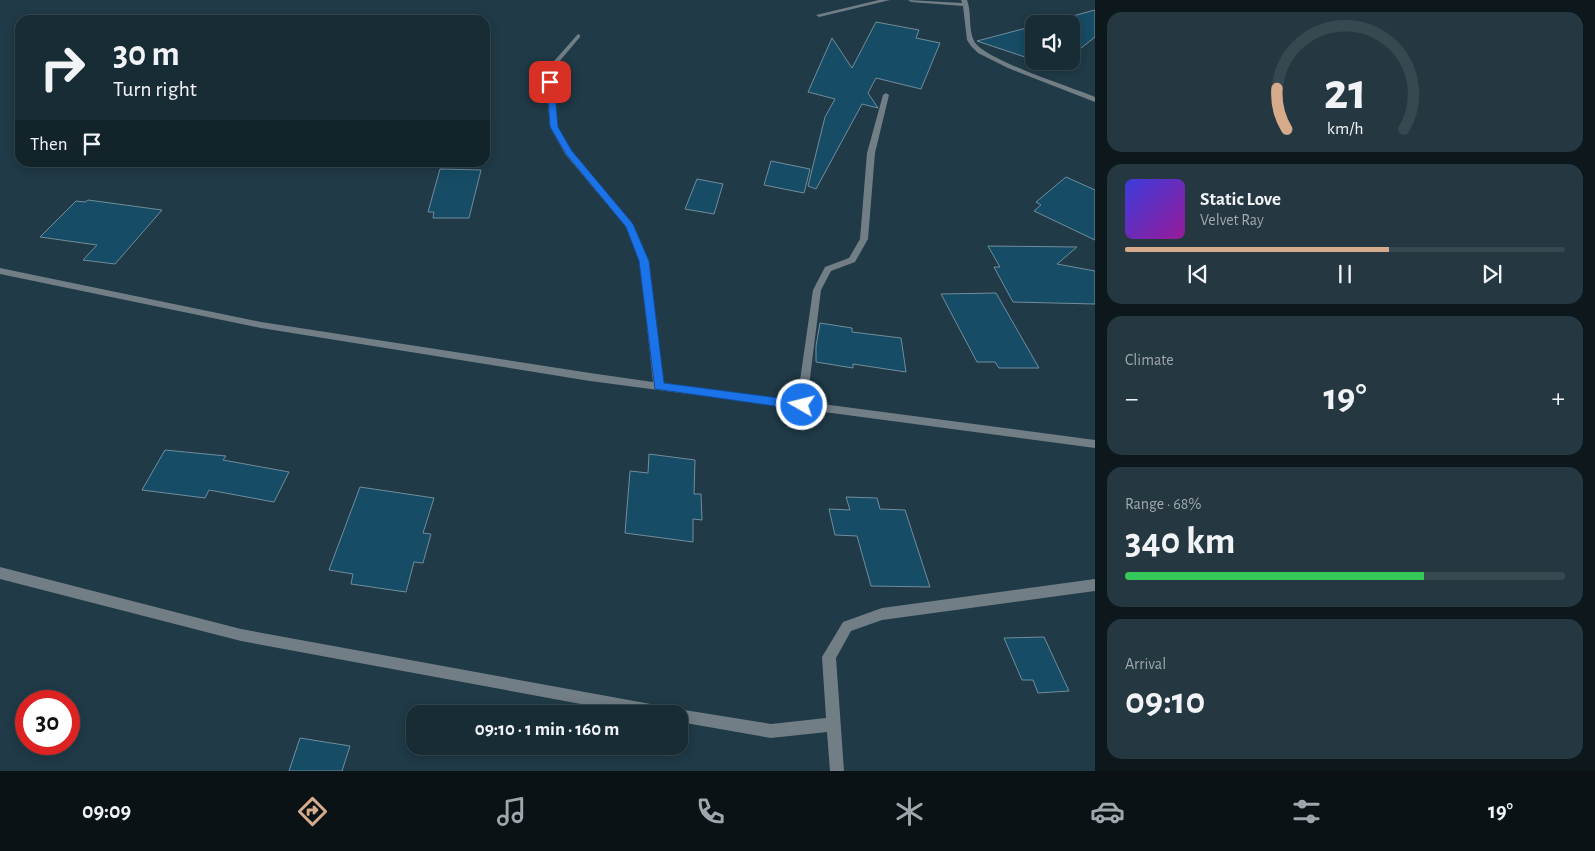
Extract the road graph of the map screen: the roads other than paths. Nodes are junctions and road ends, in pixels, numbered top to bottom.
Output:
1 (887, 0) edge
2 (911, 0) edge
3 (965, 2) edge
4 (820, 15) dead end
5 (578, 36) dead end
6 (886, 95) dead end
7 (1095, 100) edge
8 (0, 271) edge
9 (659, 386) junction
10 (802, 405) junction
11 (1095, 444) edge
12 (0, 573) edge
13 (1095, 585) edge
14 (625, 705) edge
15 (688, 716) edge
16 (833, 724) junction
17 (837, 771) edge

1 - 4 street
2 - 3 street
3 - 7 street
5 - 9 street
6 - 10 street
8 - 9 street
9 - 10 street
10 - 11 street
12 - 14 street
13 - 16 street
15 - 16 street
16 - 17 street

